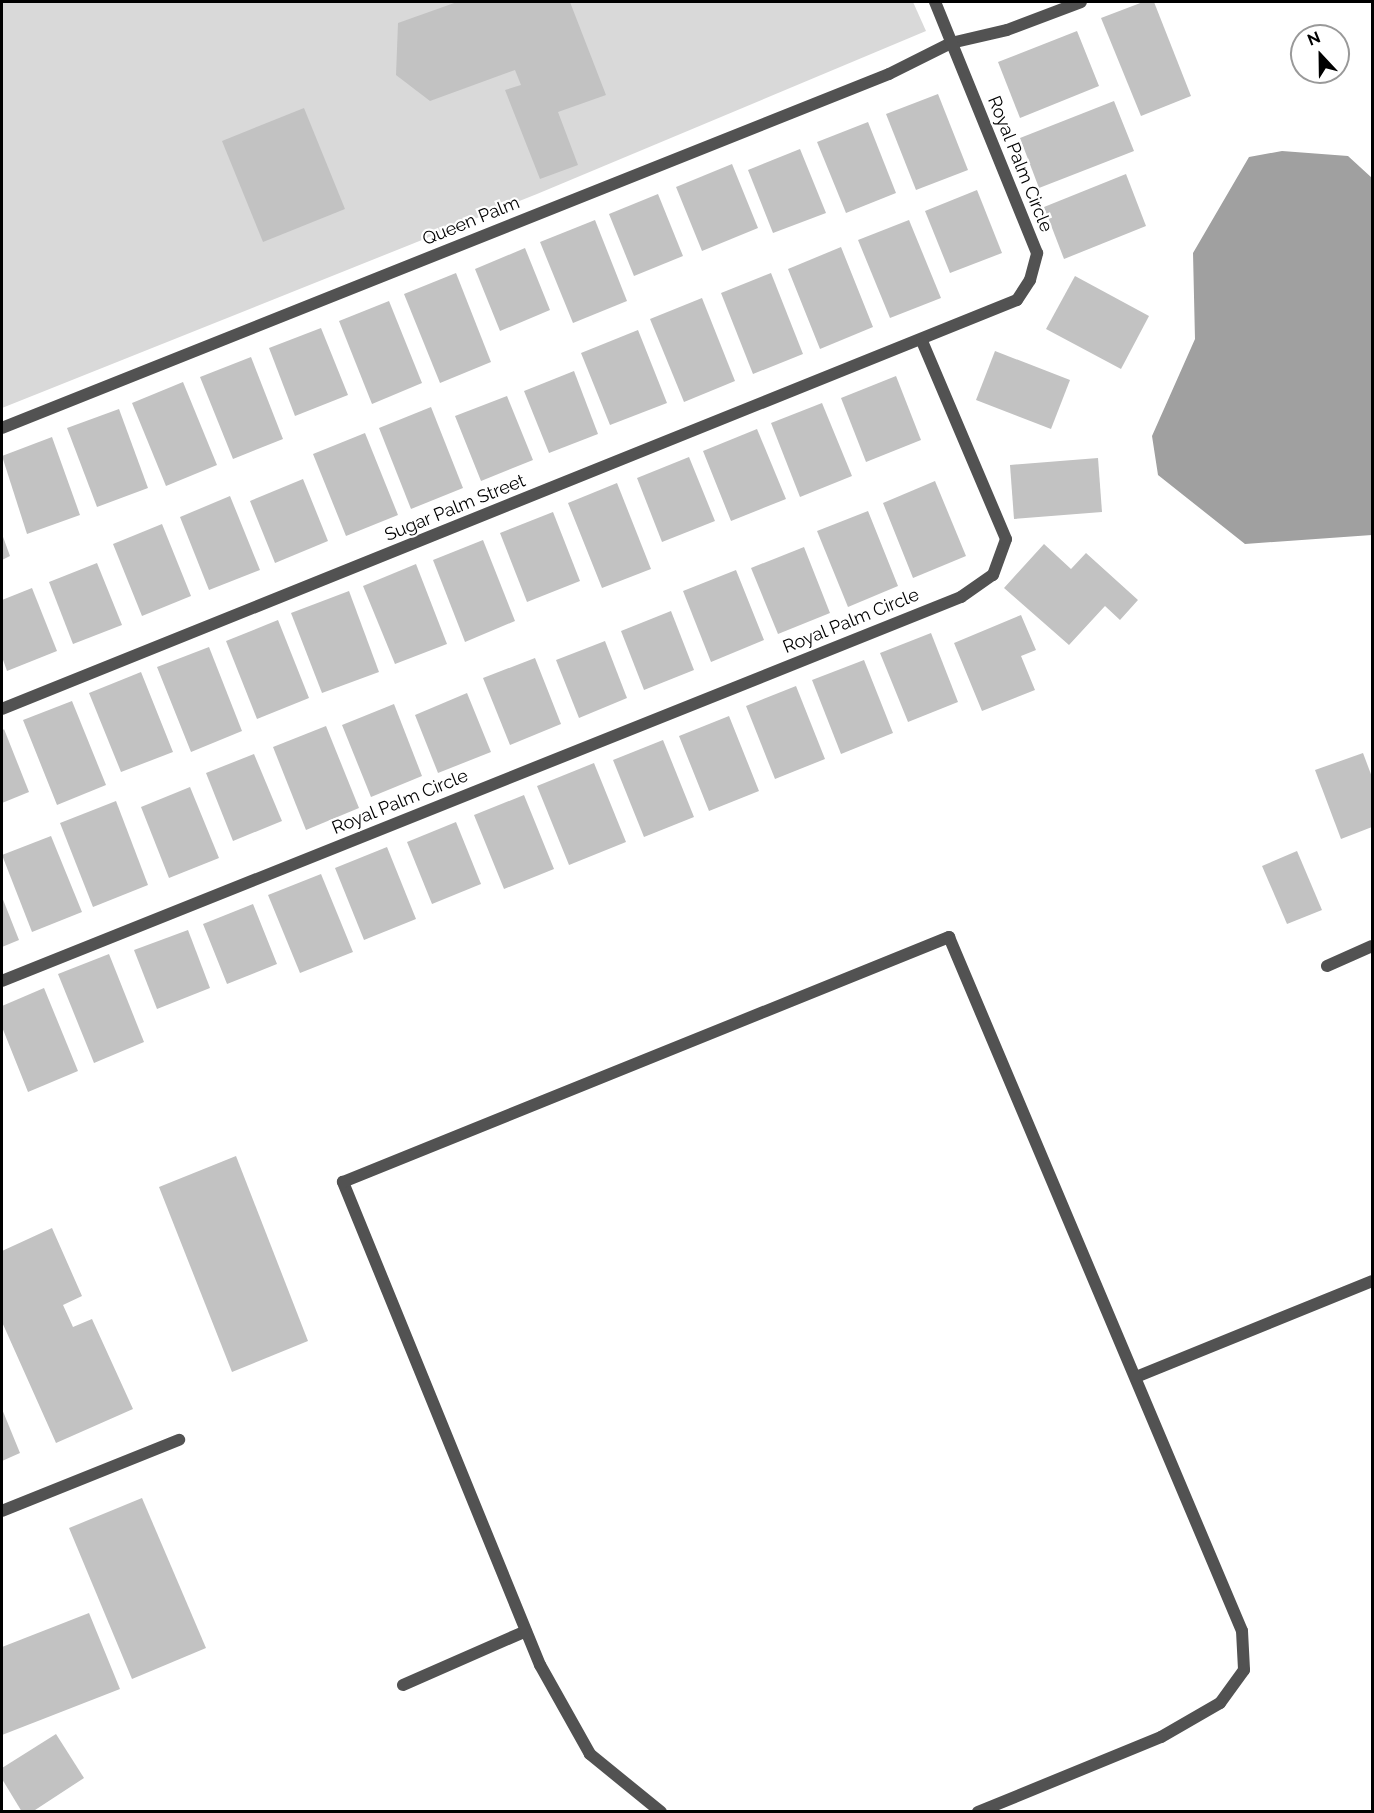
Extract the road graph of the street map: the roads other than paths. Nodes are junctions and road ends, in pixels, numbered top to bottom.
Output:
1 (935, 2) edge
2 (1081, 2) edge
3 (951, 43) junction
4 (922, 341) junction
5 (2, 428) edge
6 (2, 709) edge
7 (1372, 946) edge
8 (1327, 966) dead end
9 (2, 981) edge
10 (1372, 1281) edge
11 (1136, 1377) junction
12 (179, 1440) dead end
13 (2, 1511) edge
14 (526, 1631) junction
15 (403, 1685) dead end
16 (661, 1812) edge
17 (978, 1812) edge

1 - 3 street, Royal Palm Circle
2 - 3 street
3 - 4 street, Royal Palm Circle
3 - 5 street, Queen Palm
4 - 6 street, Sugar Palm Street
4 - 9 street, Royal Palm Circle
7 - 8 street
10 - 11 street
11 - 14 street
11 - 17 street
12 - 13 street
14 - 15 street
14 - 16 street

